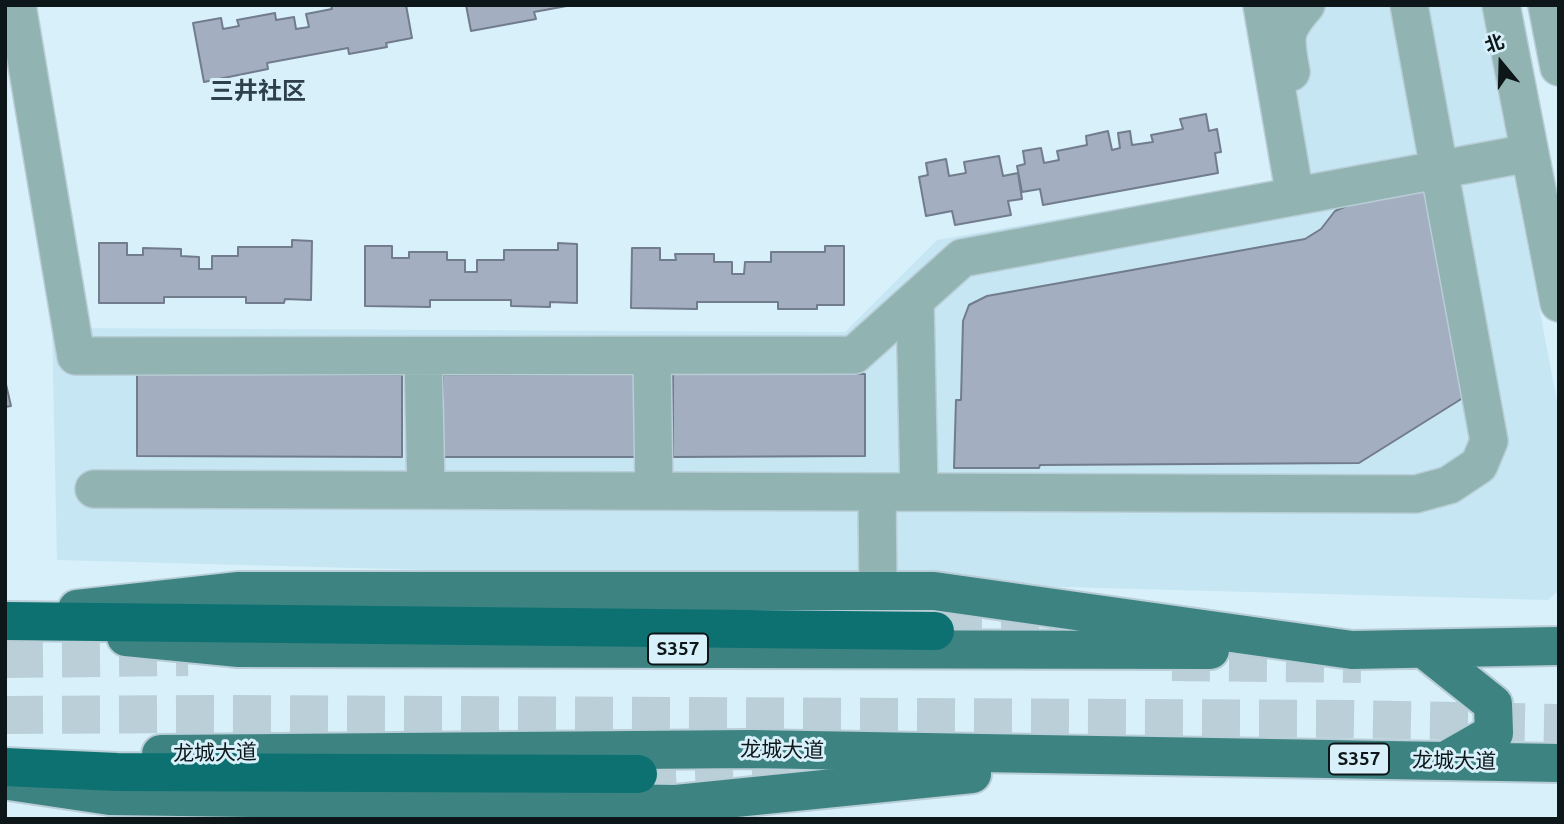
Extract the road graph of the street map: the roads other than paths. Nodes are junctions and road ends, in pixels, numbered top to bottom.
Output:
1 (17, 5) edge
2 (1262, 5) edge
3 (1306, 5) edge
4 (1409, 5) edge
5 (1501, 5) edge
6 (1547, 5) edge
7 (1559, 68) edge
8 (1294, 90) dead end
9 (1529, 153) junction
10 (1440, 170) junction
11 (1295, 196) junction
12 (915, 300) junction
13 (1559, 303) edge
14 (423, 356) junction
15 (652, 356) junction
16 (94, 489) dead end
17 (426, 490) junction
18 (654, 491) junction
19 (877, 492) junction
20 (919, 492) junction
21 (878, 591) junction
22 (5, 621) edge
23 (935, 631) tunnel mouth
24 (1559, 646) edge
25 (1424, 649) junction
26 (1352, 650) junction
27 (1159, 756) junction
28 (5, 758) edge
29 (1445, 761) junction
30 (1559, 763) edge
31 (5, 767) edge
32 (638, 774) tunnel mouth
33 (5, 780) edge

1 - 14 street
2 - 11 street
3 - 8 street
4 - 10 street
5 - 9 street
6 - 7 street
9 - 10 street
9 - 13 street
10 - 11 street
10 - 20 street
11 - 12 street
12 - 15 street
12 - 20 street
14 - 15 street
14 - 17 street
15 - 18 street
16 - 17 street
17 - 18 street
18 - 19 street
19 - 20 street
19 - 21 street
21 - 22 main road
21 - 26 main road
22 - 23 highway
22 - 26 main road, S357
24 - 25 main road, S357
25 - 26 main road, S357
25 - 29 main road
27 - 28 main road, 龙城大道 / S357
27 - 29 main road, 龙城大道 / S357
27 - 33 main road
29 - 30 main road, 龙城大道 / S357
31 - 32 highway

